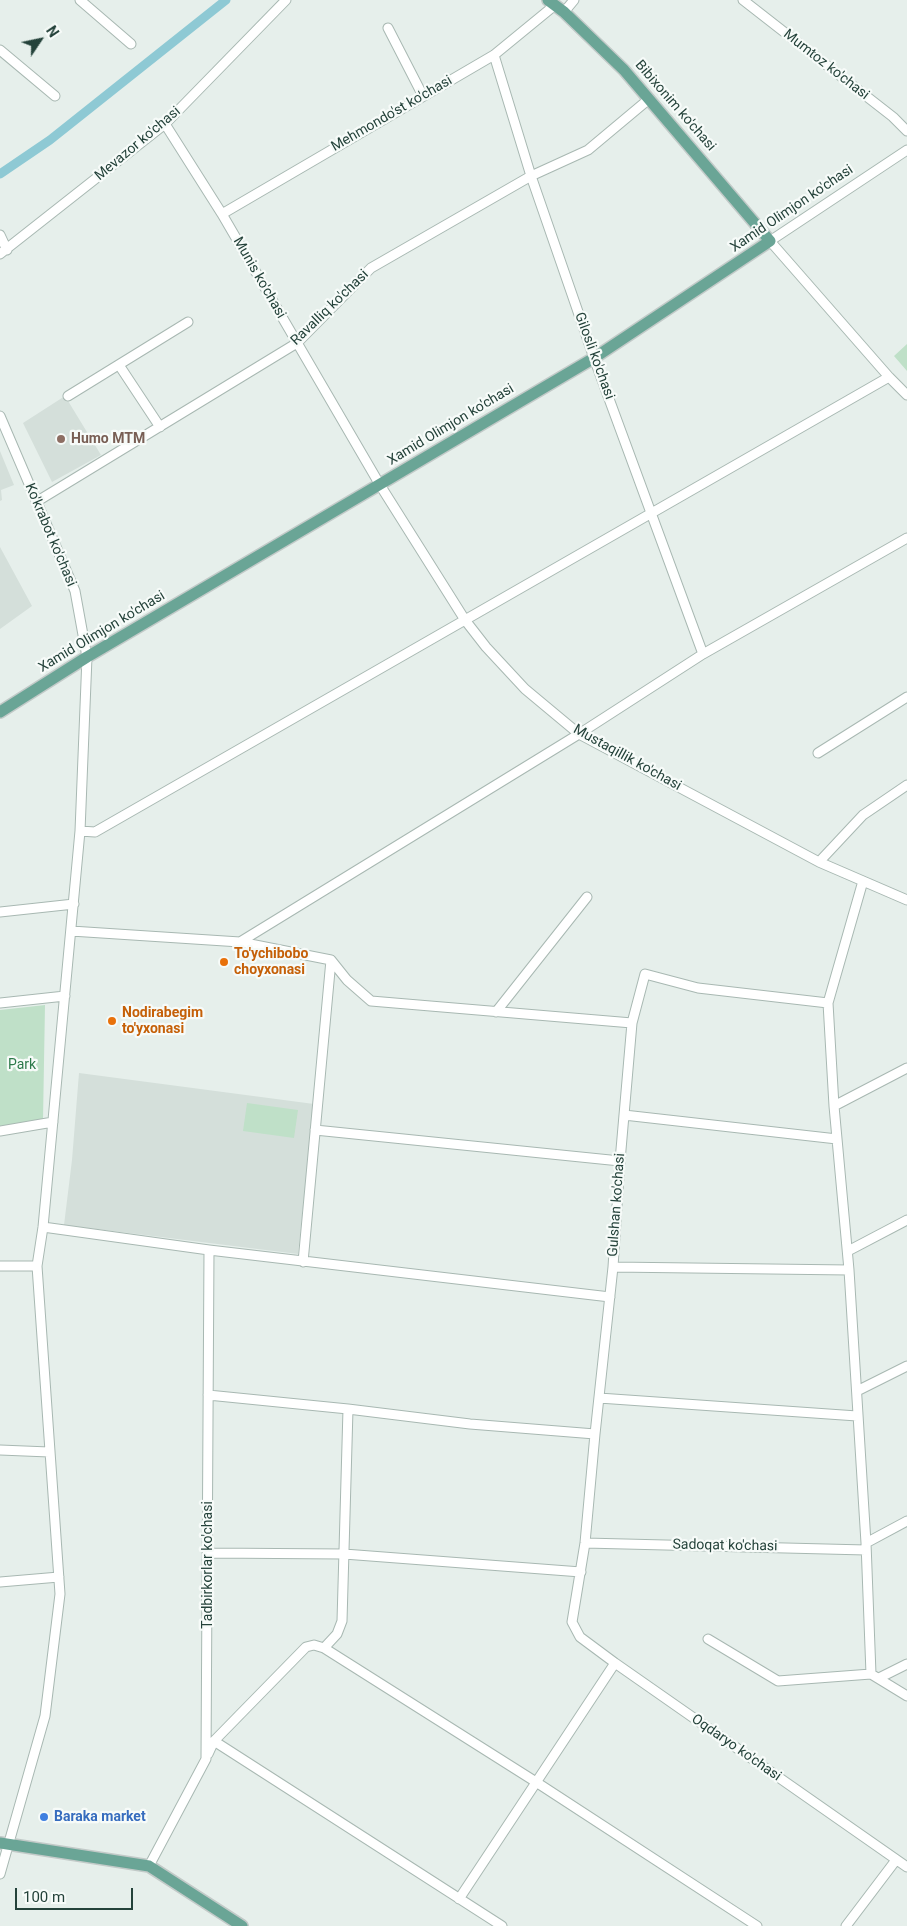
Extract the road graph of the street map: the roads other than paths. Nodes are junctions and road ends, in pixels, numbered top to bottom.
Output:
1 (80, 0) edge
2 (286, 0) edge
3 (574, 0) edge
4 (743, 0) edge
5 (556, 5) edge
6 (388, 28) dead end
7 (131, 44) dead end
8 (0, 50) edge
9 (494, 55) junction
10 (54, 96) dead end
11 (423, 96) junction
12 (650, 99) junction
13 (165, 124) junction
14 (907, 131) edge
15 (907, 150) edge
16 (531, 176) junction
17 (222, 214) junction
18 (0, 235) edge
19 (770, 241) junction
20 (4, 252) edge
21 (188, 322) dead end
22 (297, 343) junction
23 (594, 358) junction
24 (119, 365) junction
25 (889, 377) junction
26 (907, 395) edge
27 (68, 396) dead end
28 (0, 416) edge
29 (160, 427) junction
30 (380, 485) junction
31 (36, 502) junction
32 (651, 512) junction
33 (907, 538) edge
34 (466, 620) junction
35 (703, 654) junction
36 (86, 657) junction
37 (907, 697) edge
38 (0, 712) edge
39 (579, 734) junction
40 (818, 753) dead end
41 (907, 785) edge
42 (80, 831) junction
43 (819, 862) junction
44 (863, 881) junction
45 (587, 897) dead end
46 (907, 900) edge
47 (74, 904) junction
48 (0, 912) edge
49 (71, 931) junction
50 (240, 942) junction
51 (331, 960) junction
52 (65, 996) junction
53 (0, 1003) edge
54 (828, 1003) junction
55 (496, 1012) junction
56 (632, 1024) junction
57 (907, 1068) edge
58 (834, 1106) junction
59 (624, 1116) junction
60 (53, 1122) junction
61 (315, 1130) junction
62 (0, 1132) edge
63 (837, 1139) junction
64 (620, 1161) junction
65 (907, 1220) edge
66 (43, 1227) junction
67 (209, 1250) junction
68 (848, 1251) junction
69 (303, 1262) junction
70 (0, 1266) edge
71 (37, 1266) junction
72 (614, 1266) junction
73 (849, 1270) junction
74 (610, 1298) junction
75 (907, 1366) edge
76 (857, 1391) junction
77 (208, 1395) junction
78 (599, 1398) junction
79 (348, 1409) junction
80 (857, 1416) junction
81 (595, 1434) junction
82 (0, 1450) edge
83 (49, 1452) junction
84 (907, 1521) edge
85 (585, 1543) junction
86 (866, 1546) junction
87 (209, 1553) junction
88 (344, 1554) junction
89 (581, 1572) junction
90 (59, 1577) junction
91 (0, 1582) edge
92 (572, 1622) joint
93 (708, 1639) dead end
94 (324, 1648) junction
95 (615, 1663) junction
96 (907, 1664) edge
97 (875, 1676) junction
98 (907, 1696) edge
99 (214, 1741) junction
100 (206, 1759) junction
101 (536, 1782) junction
102 (5, 1844) edge
103 (907, 1854) edge
104 (901, 1863) edge
105 (149, 1866) junction
106 (0, 1874) edge
107 (458, 1899) junction
108 (242, 1926) edge
109 (502, 1926) edge
110 (757, 1926) edge
111 (846, 1926) edge

1 - 7 street
2 - 13 street, Mevazor ko'chasi
3 - 5 street, Mehmondo'st ko'chasi
4 - 14 street, Mumtoz ko'chasi
5 - 9 street, Mehmondo'st ko'chasi
5 - 12 main road, Bibixonim ko'chasi
6 - 11 street
8 - 10 street
9 - 11 street, Mehmondo'st ko'chasi
9 - 16 street, Gilosli ko'chasi
11 - 17 street, Mehmondo'st ko'chasi
12 - 16 street, Ravalliq ko'chasi
12 - 19 main road, Bibixonim ko'chasi
13 - 17 street, Munis ko'chasi
13 - 20 street, Mevazor ko'chasi
15 - 19 street, Xamid Olimjon ko'chasi
16 - 22 street, Ravalliq ko'chasi
16 - 23 street, Gilosli ko'chasi
17 - 22 street, Munis ko'chasi
18 - 20 street
19 - 23 main road, Xamid Olimjon ko'chasi
19 - 25 street
21 - 24 street
22 - 29 street, Ravalliq ko'chasi
22 - 30 street, Munis ko'chasi
23 - 30 main road, Xamid Olimjon ko'chasi
23 - 32 street, Gilosli ko'chasi
24 - 27 street
24 - 29 street
25 - 26 street
25 - 32 street
28 - 31 street, Ko'krabot ko'chasi
29 - 31 street, Ravalliq ko'chasi
30 - 34 street, Mustaqillik ko'chasi
30 - 36 main road, Xamid Olimjon ko'chasi
31 - 36 street, Ko'krabot ko'chasi
32 - 34 street
32 - 35 street, Gilosli ko'chasi
33 - 35 street
34 - 39 street, Mustaqillik ko'chasi
34 - 42 street
35 - 39 street
36 - 38 main road, Xamid Olimjon ko'chasi
36 - 42 street, Ko'krabot ko'chasi
37 - 40 street
39 - 43 street, Mustaqillik ko'chasi
39 - 50 street
41 - 43 street
42 - 47 street, Ko'krabot ko'chasi
43 - 44 street, Mustaqillik ko'chasi
44 - 46 street, Mustaqillik ko'chasi
44 - 54 street
45 - 55 street
47 - 48 street
47 - 49 street, Ko'krabot ko'chasi
49 - 50 street
49 - 52 street, Ko'krabot ko'chasi
50 - 51 street
51 - 55 street
51 - 61 street
52 - 53 street
52 - 60 street, Ko'krabot ko'chasi
54 - 56 street, Gulshan ko'chasi
54 - 58 street
55 - 56 street
56 - 59 street, Gulshan ko'chasi
57 - 58 street
58 - 63 street
59 - 63 street
59 - 64 street, Gulshan ko'chasi
60 - 62 street
60 - 66 street, Ko'krabot ko'chasi
61 - 64 street
61 - 69 street
63 - 68 street
64 - 72 street, Gulshan ko'chasi
65 - 68 street
66 - 67 street
66 - 71 street, Ko'krabot ko'chasi
67 - 69 street
67 - 77 street, Tadbirkorlar ko'chasi
68 - 73 street
69 - 74 street
70 - 71 street
71 - 83 street, Ko'krabot ko'chasi
72 - 73 street
72 - 74 street, Gulshan ko'chasi
73 - 76 street
74 - 78 street, Gulshan ko'chasi
75 - 76 street
76 - 80 street
77 - 79 street
77 - 87 street, Tadbirkorlar ko'chasi
78 - 80 street
78 - 81 street, Gulshan ko'chasi
79 - 81 street
79 - 88 street
80 - 86 street
81 - 85 street, Gulshan ko'chasi
82 - 83 street
83 - 90 street, Ko'krabot ko'chasi
84 - 86 street
85 - 86 street, Sadoqat ko'chasi
85 - 89 street, Gulshan ko'chasi
86 - 97 street
87 - 88 street
87 - 100 street, Tadbirkorlar ko'chasi
88 - 89 street
88 - 94 street
89 - 92 street, Gulshan ko'chasi
90 - 91 street
90 - 102 street, Ko'krabot ko'chasi
92 - 95 street, Oqdaryo ko'chasi
93 - 97 street
94 - 99 street
94 - 101 street
95 - 101 street
95 - 104 street, Oqdaryo ko'chasi
96 - 97 street
97 - 98 street
99 - 100 street
99 - 107 street
100 - 105 street, Tadbirkorlar ko'chasi
101 - 107 street
101 - 110 street
102 - 105 main road
102 - 106 street, Ko'krabot ko'chasi
103 - 104 street
104 - 111 street
105 - 108 main road
107 - 109 street

